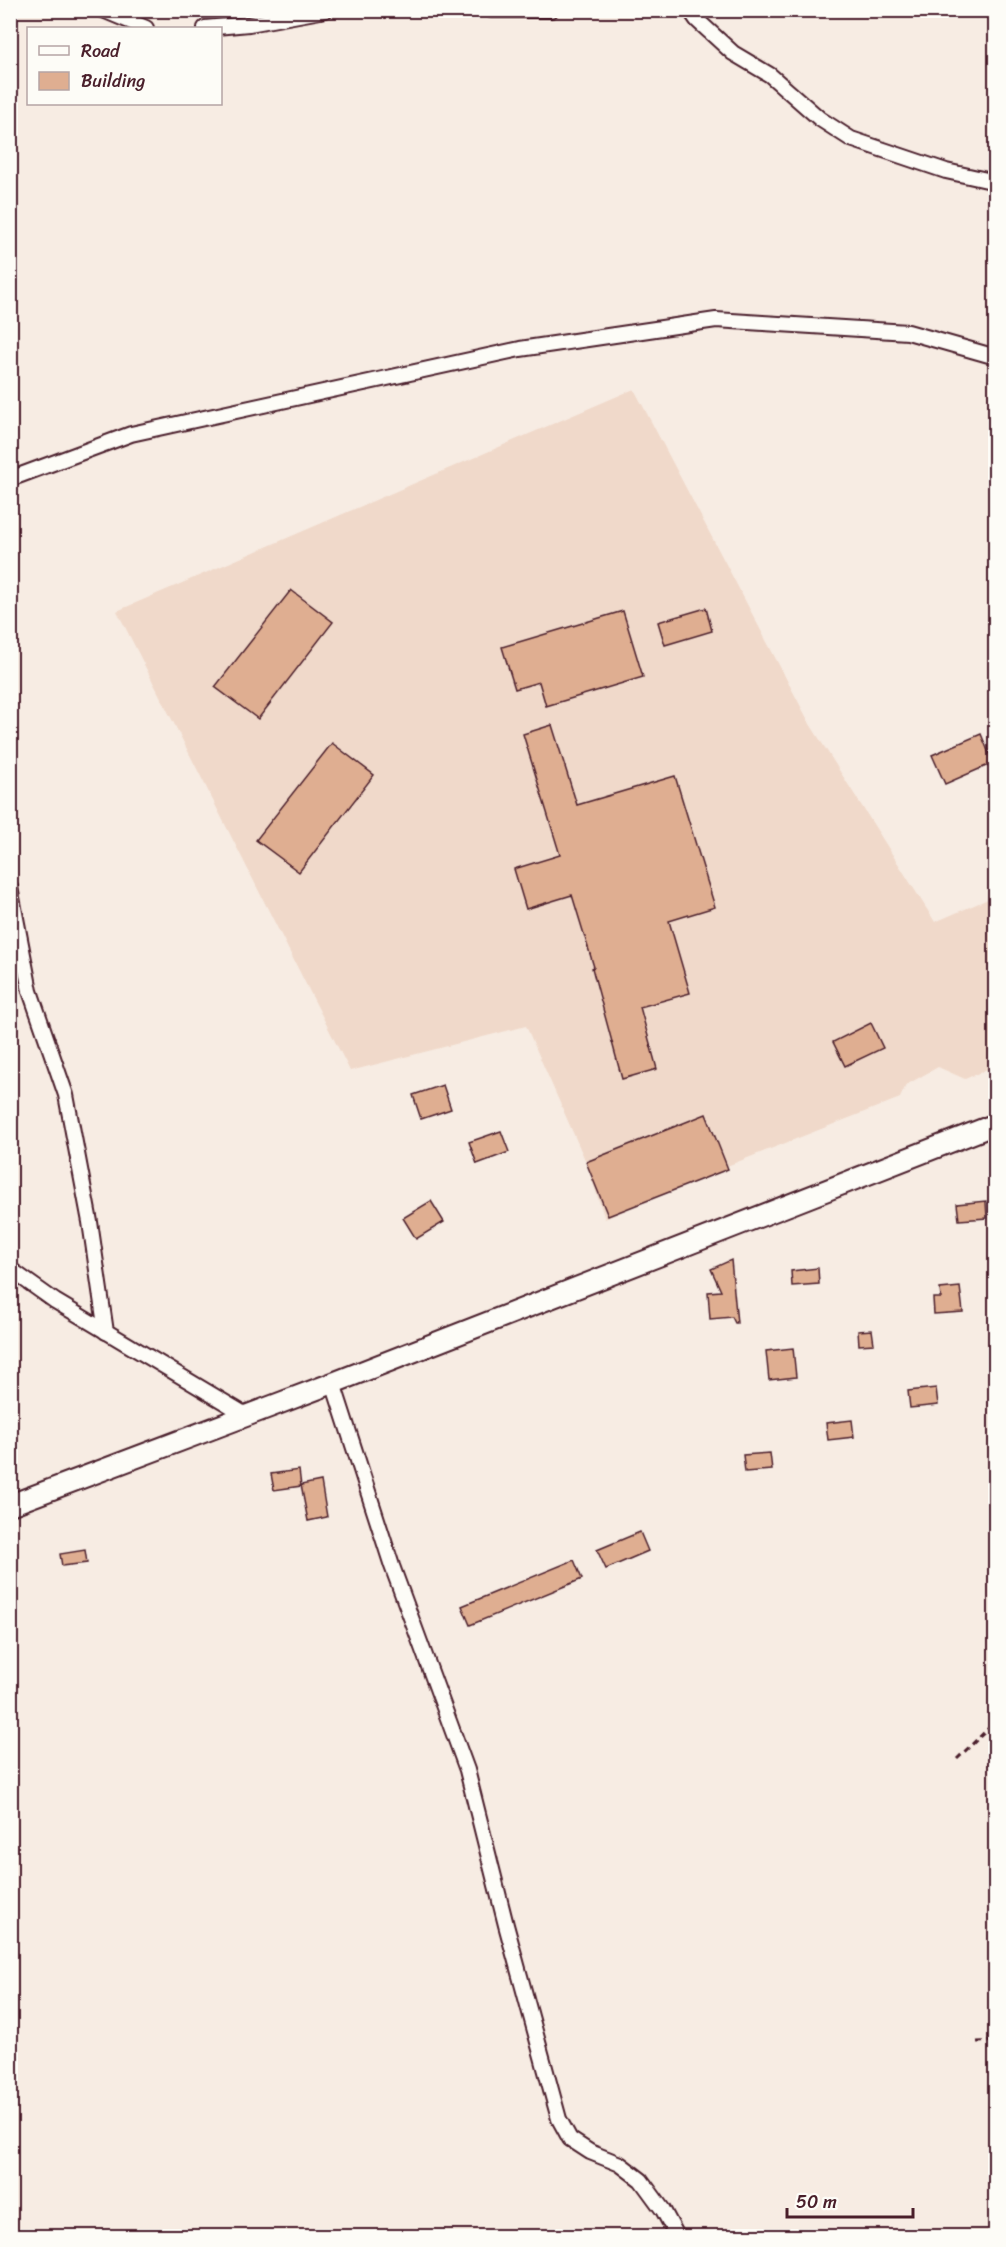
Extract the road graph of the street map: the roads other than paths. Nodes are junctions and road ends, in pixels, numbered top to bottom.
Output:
1 (103, 10) edge
2 (326, 10) edge
3 (491, 10) edge
4 (551, 10) edge
5 (690, 10) edge
6 (144, 27) edge
7 (216, 27) edge
8 (996, 182) edge
9 (996, 357) edge
10 (10, 479) edge
11 (10, 886) edge
12 (996, 1124) edge
13 (10, 1269) edge
14 (106, 1332) junction
15 (333, 1383) junction
16 (246, 1415) junction
17 (10, 1506) edge
18 (677, 2236) edge

1 - 6 street
2 - 7 street
3 - 4 street
5 - 8 street
9 - 10 street
11 - 14 street
12 - 15 main road
13 - 14 street
14 - 16 street
15 - 16 main road
15 - 18 street
16 - 17 main road

